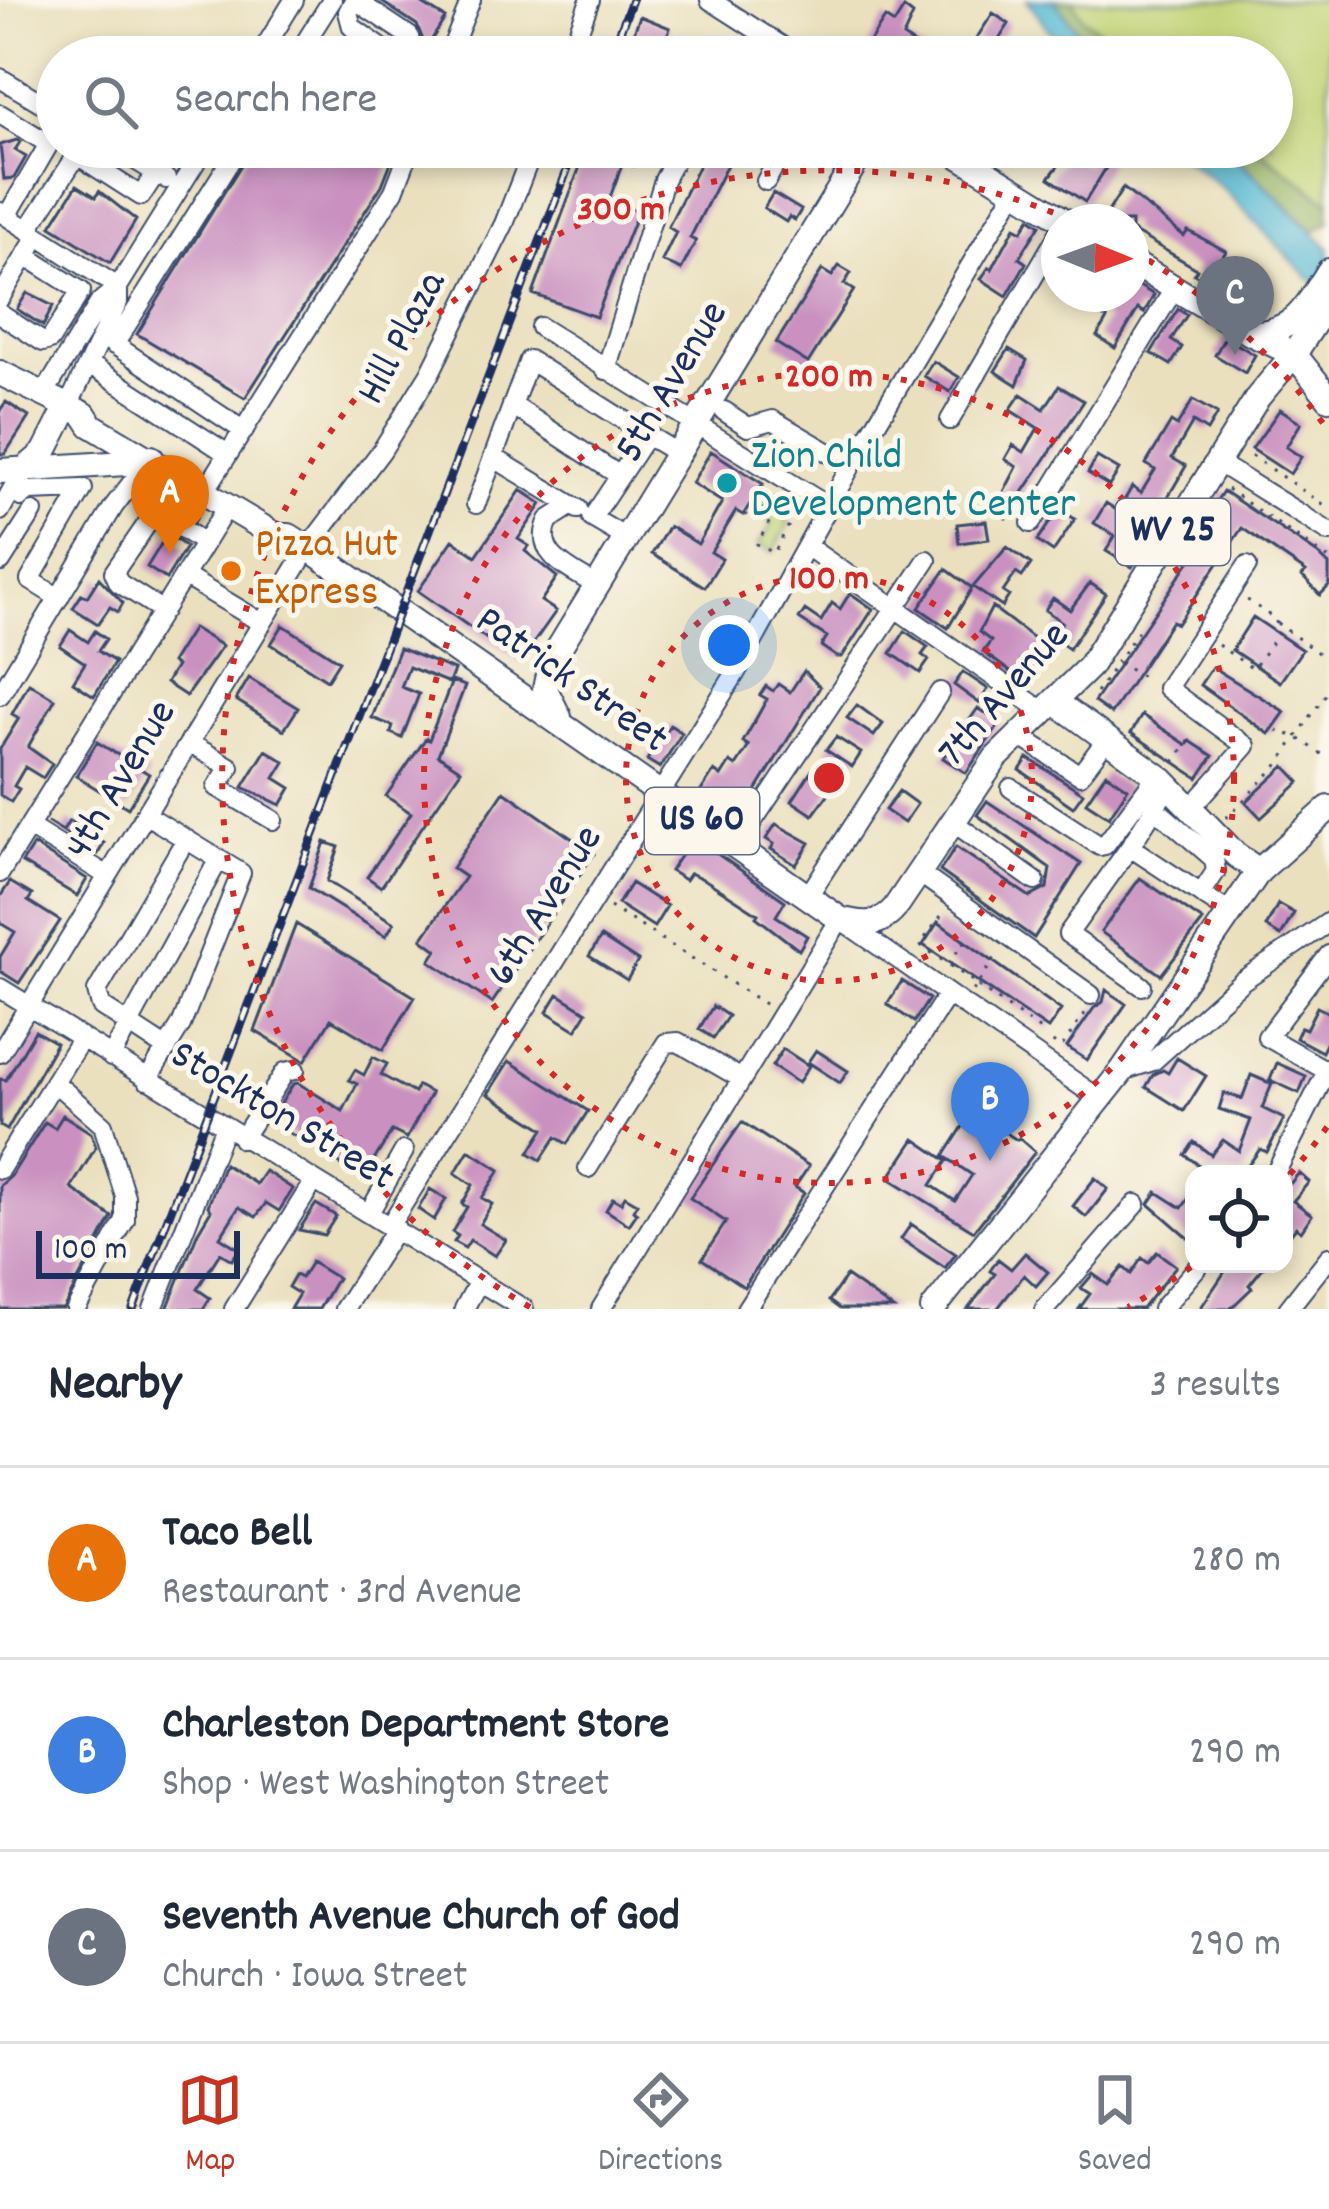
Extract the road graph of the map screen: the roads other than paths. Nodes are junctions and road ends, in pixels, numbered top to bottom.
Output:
1 (294, 0) edge
2 (332, 0) edge
3 (354, 0) edge
4 (364, 0) edge
5 (565, 0) edge
6 (710, 0) edge
7 (468, 1) edge
8 (588, 6) edge
9 (765, 35) edge
10 (272, 36) edge
11 (309, 36) edge
12 (365, 36) edge
13 (409, 36) edge
14 (456, 36) edge
15 (576, 36) edge
16 (7, 82) edge
17 (36, 99) edge
18 (0, 110) edge
19 (36, 129) edge
20 (36, 164) edge
21 (70, 168) edge
22 (97, 168) edge
23 (149, 168) edge
24 (192, 168) edge
25 (225, 168) edge
26 (403, 168) edge
27 (526, 168) edge
28 (670, 168) edge
29 (774, 168) edge
30 (852, 168) edge
31 (980, 168) edge
32 (156, 172) junction
33 (766, 182) dead end
34 (180, 187) junction
35 (1016, 189) junction
36 (1041, 206) edge
37 (3, 214) edge
38 (33, 233) junction
39 (26, 256) junction
40 (1041, 264) edge
41 (1329, 271) edge
42 (1149, 273) edge
43 (118, 287) junction
44 (1174, 289) junction
45 (82, 291) junction
46 (0, 298) edge
47 (1329, 301) edge
48 (100, 302) junction
49 (0, 314) edge
50 (1306, 322) junction
51 (1250, 333) junction
52 (108, 341) junction
53 (534, 343) junction
54 (1294, 354) junction
55 (88, 364) junction
56 (1, 370) edge
57 (606, 370) junction
58 (46, 392) junction
59 (1258, 397) junction
60 (1329, 398) edge
61 (512, 405) junction
62 (76, 410) junction
63 (724, 411) dead end
64 (950, 420) dead end
65 (694, 426) junction
66 (748, 427) junction
67 (244, 430) junction
68 (647, 435) junction
69 (733, 450) junction
70 (677, 453) junction
71 (229, 454) junction
72 (493, 457) junction
73 (151, 458) junction
74 (1217, 462) junction
75 (851, 466) junction
76 (30, 474) edge
77 (620, 476) junction
78 (207, 484) junction
79 (83, 489) junction
80 (476, 504) dead end
81 (228, 505) junction
82 (572, 505) junction
83 (21, 506) edge
84 (114, 506) junction
85 (830, 507) junction
86 (592, 518) junction
87 (1031, 523) dead end
88 (180, 527) junction
89 (0, 530) edge
90 (1329, 532) edge
91 (626, 538) junction
92 (298, 542) junction
93 (204, 543) junction
94 (808, 547) junction
95 (85, 555) junction
96 (927, 560) dead end
97 (1, 561) edge
98 (1247, 566) dead end
99 (114, 572) junction
100 (184, 576) junction
101 (30, 580) junction
102 (597, 586) junction
103 (59, 598) junction
104 (895, 609) junction
105 (163, 611) junction
106 (262, 623) junction
107 (551, 661) junction
108 (497, 677) junction
109 (940, 692) dead end
110 (0, 695) edge
111 (1051, 708) junction
112 (564, 723) junction
113 (1018, 735) junction
114 (1100, 735) junction
115 (189, 743) junction
116 (1170, 778) junction
117 (1011, 788) dead end
118 (662, 792) junction
119 (1192, 807) junction
120 (1155, 808) junction
121 (1329, 808) edge
122 (146, 814) junction
123 (273, 820) dead end
124 (953, 822) junction
125 (29, 827) junction
126 (186, 839) junction
127 (736, 845) junction
128 (1130, 847) junction
129 (219, 859) junction
130 (1259, 872) junction
131 (0, 873) edge
132 (919, 873) junction
133 (107, 876) junction
134 (1035, 880) dead end
135 (1201, 894) junction
136 (808, 896) junction
137 (895, 908) junction
138 (1230, 913) junction
139 (840, 919) junction
140 (1329, 922) edge
141 (1329, 955) edge
142 (904, 965) junction
143 (1142, 986) dead end
144 (0, 988) edge
145 (948, 994) junction
146 (1093, 997) road end
147 (28, 1005) junction
148 (128, 1024) junction
149 (82, 1039) junction
150 (166, 1049) junction
151 (0, 1052) edge
152 (111, 1057) junction
153 (296, 1070) dead end
154 (1122, 1071) junction
155 (1328, 1072) edge
156 (742, 1079) junction
157 (147, 1080) junction
158 (54, 1082) junction
159 (1101, 1100) junction
160 (224, 1128) junction
161 (242, 1138) junction
162 (404, 1150) dead end
163 (1280, 1165) edge
164 (588, 1168) dead end
165 (0, 1169) edge
166 (314, 1181) junction
167 (1136, 1204) dead end
168 (369, 1213) junction
169 (393, 1227) junction
170 (1329, 1257) edge
171 (1192, 1273) edge
172 (479, 1281) junction
173 (76, 1309) edge
174 (153, 1309) edge
175 (234, 1309) edge
176 (344, 1309) edge
177 (464, 1309) edge
178 (524, 1309) edge
179 (601, 1309) edge
180 (746, 1309) edge
181 (933, 1309) edge
182 (1045, 1309) edge
183 (1162, 1309) edge
184 (1288, 1309) edge

1 - 10 street
2 - 11 street
3 - 12 street
4 - 13 street
5 - 8 street
6 - 9 street
7 - 14 street
8 - 15 street
16 - 17 street
16 - 18 street
18 - 19 street
20 - 37 street
21 - 38 street
22 - 32 street
23 - 32 street
24 - 34 street
25 - 52 street
26 - 67 street
27 - 92 street, Hill Plaza
28 - 57 street
29 - 33 street
30 - 65 main road, 5th Avenue
31 - 35 main road
32 - 34 street
34 - 43 street
35 - 36 main road
35 - 75 street, 6th Avenue
37 - 38 street
38 - 39 street
38 - 43 street
39 - 45 street
39 - 46 street
40 - 64 street
41 - 50 main road, 7th Avenue / WV 25
42 - 44 main road
43 - 48 street
43 - 52 street
44 - 51 main road
44 - 87 street
45 - 48 street
45 - 49 street
47 - 50 main road, 7th Avenue / WV 25
48 - 58 street
50 - 51 main road
50 - 54 main road, 7th Avenue / WV 25
51 - 54 main road
51 - 59 main road
52 - 55 street
52 - 67 street
53 - 57 street
53 - 61 street
53 - 68 street
54 - 59 main road, 7th Avenue / WV 25
54 - 60 main road
55 - 62 street
55 - 71 street
56 - 58 main road
57 - 65 street
58 - 62 main road
59 - 74 main road, 7th Avenue / WV 25
61 - 72 street
61 - 77 street
62 - 73 main road, Patrick Street / US 60
62 - 76 main road
62 - 78 main road, Patrick Street / US 60
63 - 66 street
65 - 69 street
65 - 70 main road, 5th Avenue
66 - 69 street
66 - 75 street
67 - 71 street
68 - 70 street
68 - 77 street
69 - 85 street
70 - 91 main road, 5th Avenue
71 - 78 street
72 - 80 street
72 - 82 street
73 - 76 main road
73 - 78 main road, Patrick Street / US 60
73 - 84 street
74 - 90 street
74 - 111 main road, 7th Avenue / WV 25
75 - 85 street, 6th Avenue
76 - 79 street
76 - 83 street
76 - 83 street
77 - 86 street
78 - 81 main road, Patrick Street / US 60
78 - 88 street
78 - 92 main road, Patrick Street / US 60
79 - 84 street
79 - 101 street
81 - 92 main road, Patrick Street / US 60
81 - 93 street
82 - 86 street
82 - 102 street
83 - 89 street
83 - 97 street
84 - 95 street
85 - 94 street, 6th Avenue
86 - 91 street
88 - 93 street
88 - 99 street
91 - 102 main road, 5th Avenue
92 - 106 street, 4th Avenue
92 - 108 main road, Patrick Street / US 60
93 - 100 street
94 - 104 street
94 - 118 street, 6th Avenue
95 - 99 street
95 - 103 street
96 - 104 street
97 - 101 street
98 - 119 street
99 - 105 street
100 - 105 street
100 - 106 street
101 - 103 street
102 - 107 main road, 5th Avenue
103 - 110 street
104 - 111 street
104 - 127 street
105 - 125 street
106 - 115 street, 4th Avenue
107 - 108 main road
107 - 112 main road
108 - 112 main road, Patrick Street / US 60
109 - 136 street
111 - 113 main road, 7th Avenue / WV 25
111 - 114 main road
112 - 118 main road, Patrick Street / US 60
113 - 114 main road
113 - 114 street
113 - 124 main road, 7th Avenue
114 - 116 main road
115 - 122 street, 4th Avenue
115 - 123 street
116 - 117 street
116 - 119 main road
116 - 120 street
118 - 127 main road, Patrick Street / US 60
118 - 169 street, 6th Avenue
119 - 130 main road
120 - 128 street
120 - 135 street
121 - 130 main road
122 - 126 street
122 - 133 street, 4th Avenue
124 - 132 main road, 7th Avenue
124 - 134 street
125 - 131 street
125 - 133 street
126 - 129 street
126 - 148 street
127 - 136 main road, Patrick Street / US 60
128 - 135 street
128 - 143 street
129 - 148 street
129 - 150 street
130 - 138 main road
132 - 137 main road, 7th Avenue
132 - 146 street
133 - 147 street, 4th Avenue
135 - 138 street
136 - 139 main road, Patrick Street / US 60
137 - 139 main road
137 - 142 street
138 - 154 main road
139 - 142 street, Patrick Street
139 - 156 street
140 - 154 street
141 - 155 street
142 - 145 street, Patrick Street
144 - 147 street, Stockton Street
145 - 159 street, Patrick Street
145 - 180 street
147 - 149 street, Stockton Street
147 - 151 street, 4th Avenue
148 - 150 street
148 - 152 street
149 - 152 street, Stockton Street
149 - 158 street
150 - 157 street
152 - 157 street, Stockton Street
153 - 161 street
154 - 159 main road
155 - 163 street
156 - 164 street
156 - 179 street
157 - 160 street, Stockton Street
158 - 165 street
158 - 173 street
159 - 181 main road
160 - 161 street, Stockton Street
160 - 174 street
161 - 166 street, Stockton Street
162 - 168 street
166 - 168 street, Stockton Street
166 - 175 street
167 - 182 street
168 - 169 street, Stockton Street
169 - 172 street, Stockton Street
169 - 176 street, 6th Avenue
170 - 184 street
171 - 183 street
172 - 177 street
172 - 178 street, Stockton Street

